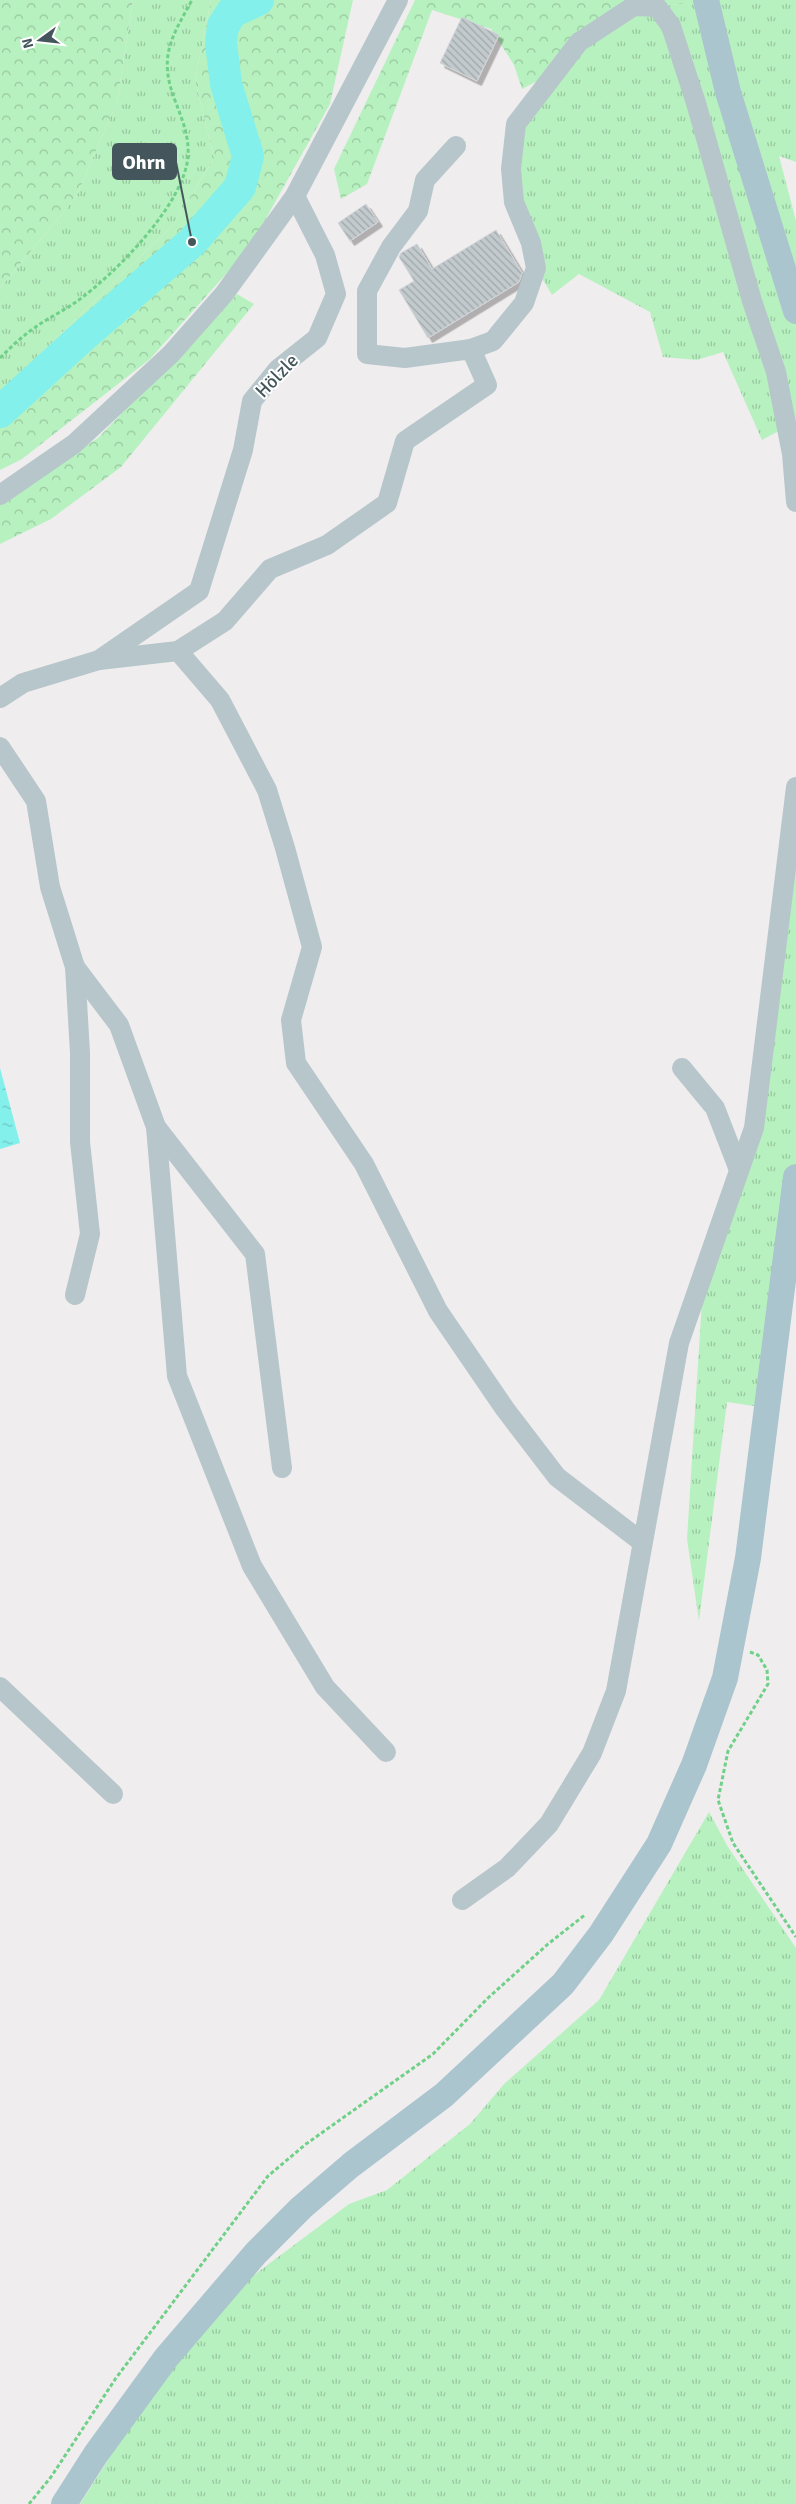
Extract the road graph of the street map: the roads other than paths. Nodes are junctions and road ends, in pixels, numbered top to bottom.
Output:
1 (398, 0) edge
2 (706, 0) edge
3 (456, 146) dead end
4 (296, 196) junction
5 (796, 311) edge
6 (471, 349) junction
7 (0, 494) edge
8 (796, 502) edge
9 (178, 651) junction
10 (99, 660) junction
11 (0, 698) edge
12 (0, 747) edge
13 (796, 787) edge
14 (74, 967) junction
15 (682, 1068) dead end
16 (156, 1127) junction
17 (739, 1170) junction
18 (796, 1176) edge
19 (75, 1295) dead end
20 (282, 1468) dead end
21 (642, 1542) junction
22 (0, 1687) edge
23 (386, 1752) dead end
24 (113, 1794) dead end
25 (462, 1900) dead end
26 (64, 2504) edge

1 - 4 street
2 - 5 main road
3 - 6 street
4 - 7 street
4 - 10 street, Hölzle
6 - 8 street
6 - 9 street
9 - 10 street
9 - 21 street
10 - 11 street, Hölzle
12 - 14 street
13 - 17 street
14 - 16 street
14 - 19 street
15 - 17 street
16 - 20 street
16 - 23 street
17 - 21 street
18 - 26 main road
21 - 25 street
22 - 24 street

